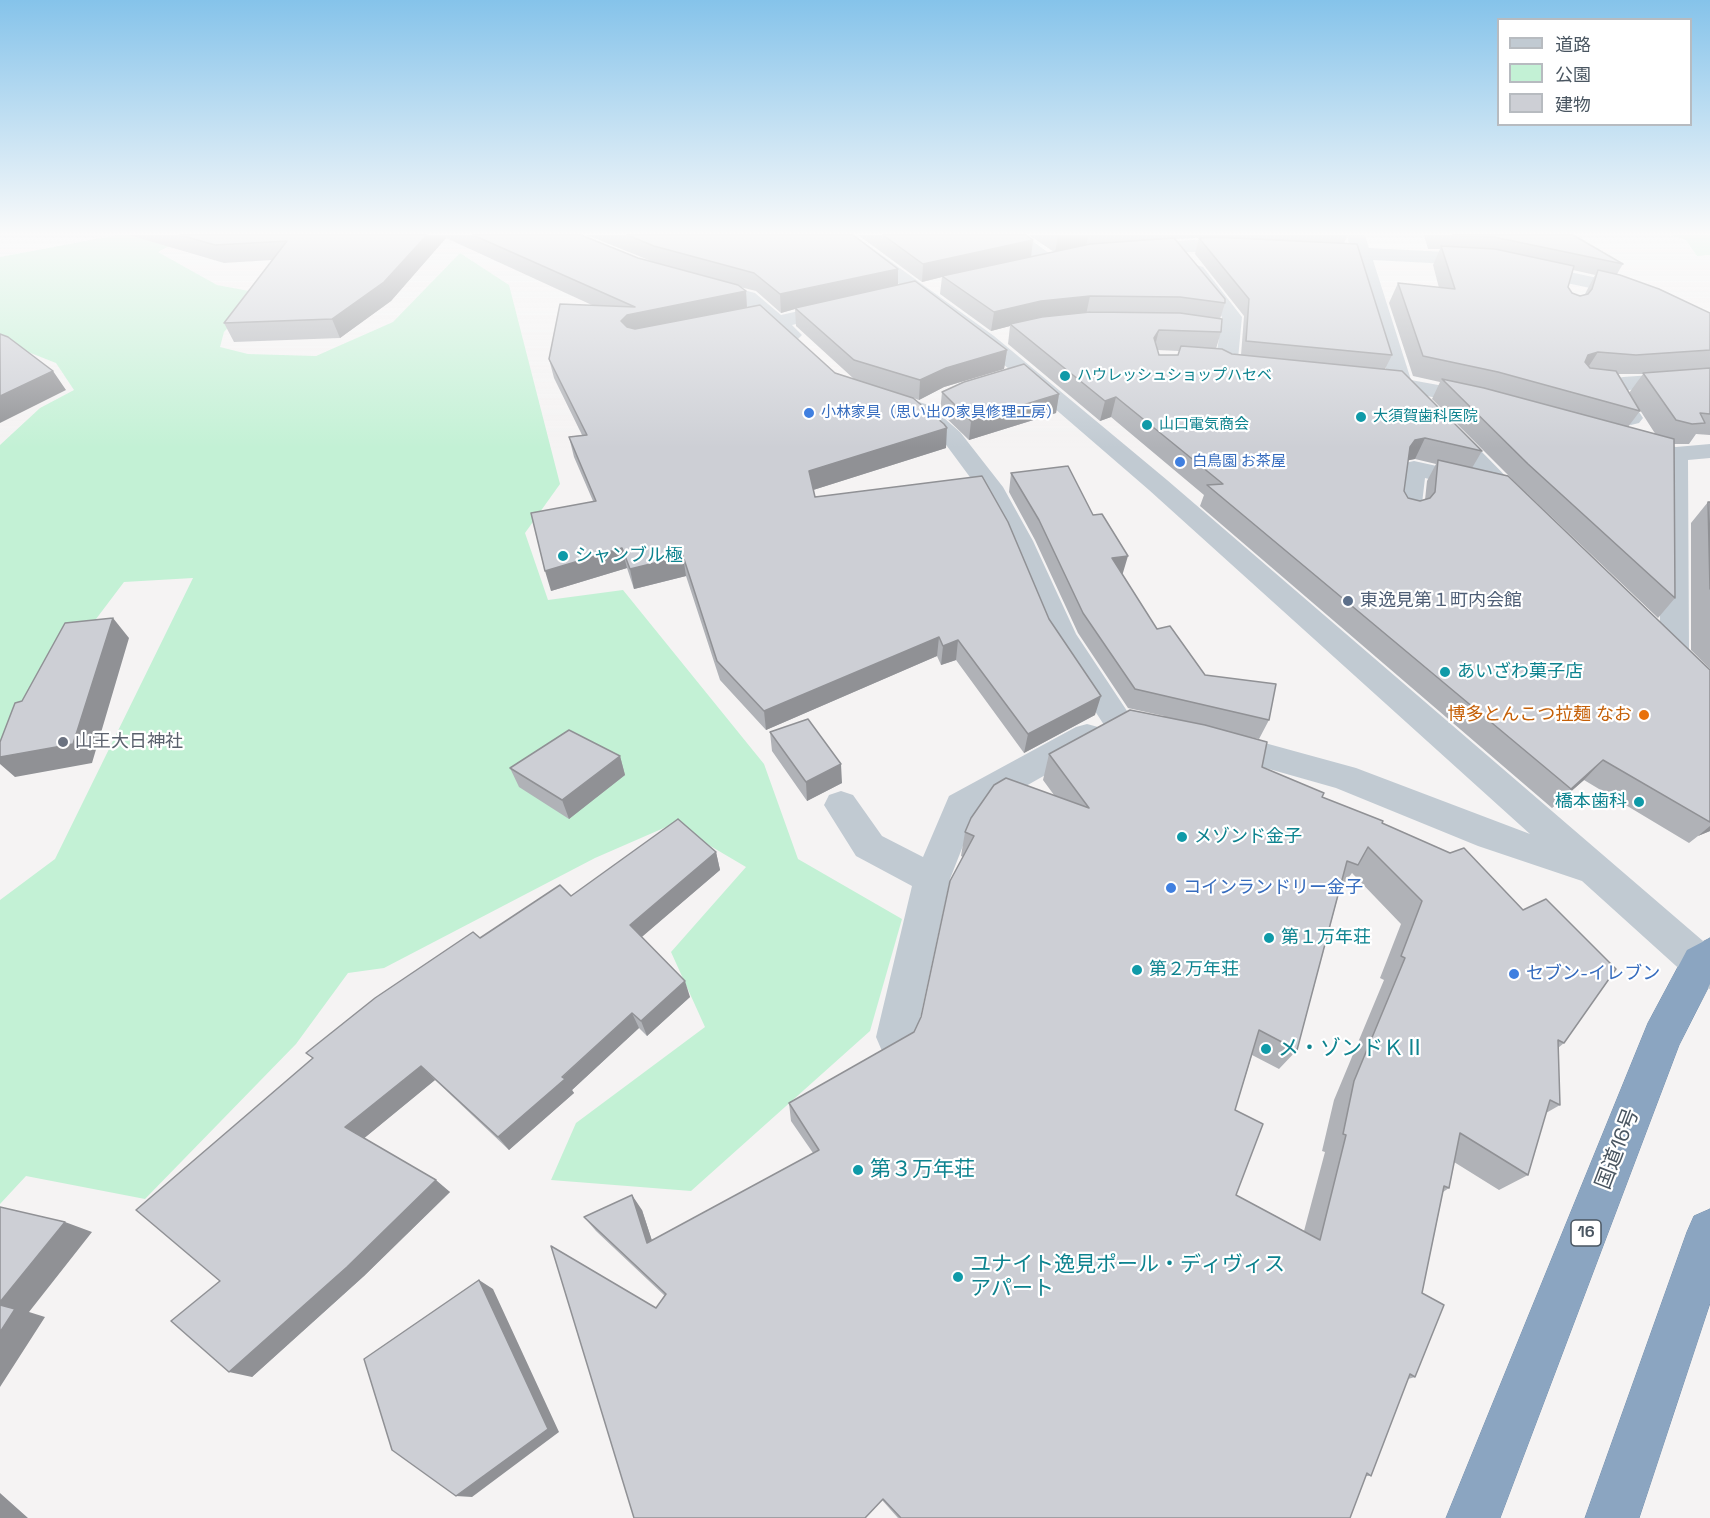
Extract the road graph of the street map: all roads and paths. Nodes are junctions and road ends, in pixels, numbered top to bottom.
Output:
1 (755, 306) edge
2 (845, 306) edge
3 (943, 306) edge
4 (1225, 306) edge
5 (1378, 306) edge
6 (1661, 306) edge
7 (764, 318) junction
8 (1208, 329) edge
9 (1710, 331) edge
10 (1231, 332) junction
11 (808, 351) edge
12 (1275, 370) edge
13 (1355, 378) edge
14 (1710, 378) edge
15 (1594, 382) edge
16 (1401, 383) junction
17 (1623, 384) junction
18 (945, 398) edge
19 (891, 400) edge
20 (1500, 406) edge
21 (921, 410) junction
22 (1604, 435) edge
23 (1663, 451) junction
24 (1710, 451) edge
25 (1505, 490) junction
26 (1408, 512) edge
27 (1539, 523) edge
28 (1649, 630) edge
29 (1674, 654) junction
30 (1696, 675) edge
31 (1194, 736) edge
32 (841, 805) dead end
33 (1597, 870) junction
34 (932, 879) junction
35 (1707, 963) edge
36 (896, 1037) dead end
37 (1710, 1232) edge
38 (1473, 1518) edge
39 (1612, 1518) edge

1 - 7 street
2 - 7 street
3 - 33 street
4 - 10 street
5 - 16 street
6 - 9 street
7 - 11 street
8 - 10 street
10 - 12 street
13 - 16 street
14 - 17 street
15 - 17 street
16 - 20 street
16 - 25 street
17 - 23 street
18 - 21 street
19 - 21 street
21 - 34 street
22 - 23 street
23 - 24 street
23 - 29 street
25 - 26 street
25 - 27 street
28 - 29 street
29 - 30 street
31 - 33 street
32 - 34 street
33 - 35 street
34 - 36 street
35 - 38 highway, 国道16号 / 16
37 - 39 highway

